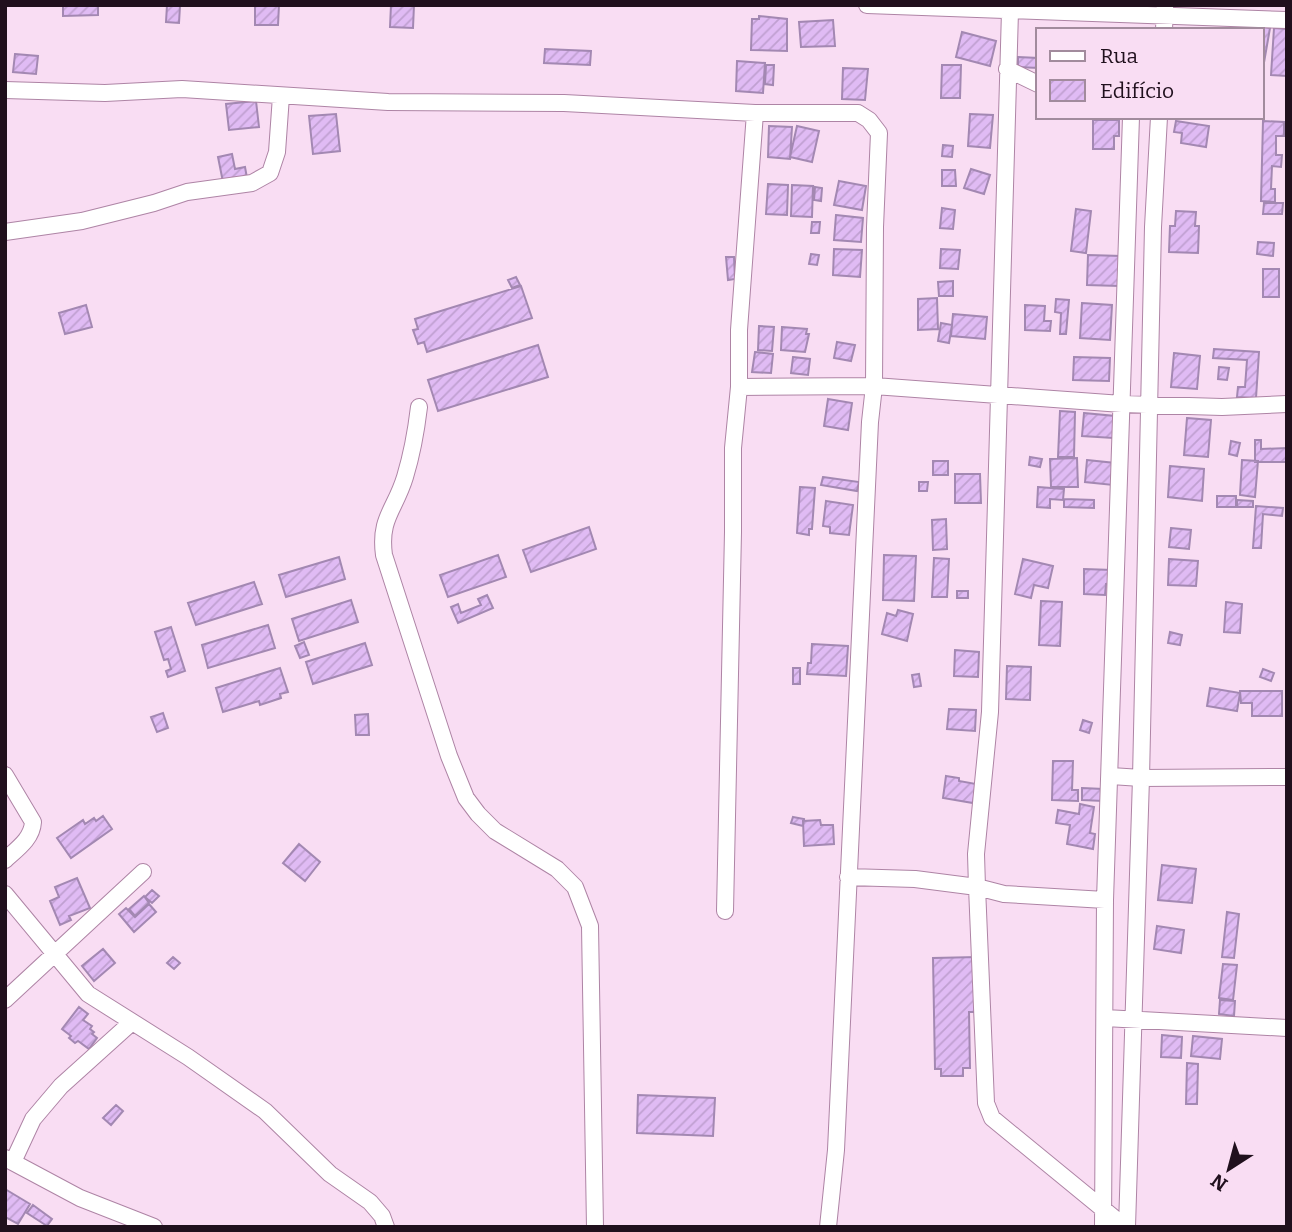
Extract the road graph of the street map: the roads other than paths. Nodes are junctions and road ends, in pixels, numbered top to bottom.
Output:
1 (867, 5) edge
2 (931, 6) edge
3 (1010, 11) junction
4 (1132, 16) edge
5 (1164, 16) edge
6 (1287, 20) edge
7 (1007, 69) junction
8 (1036, 83) edge
9 (5, 90) edge
10 (281, 96) junction
11 (755, 113) junction
12 (1131, 119) edge
13 (1159, 119) edge
14 (1153, 226) junction
15 (1127, 229) junction
16 (5, 232) edge
17 (874, 386) junction
18 (739, 387) junction
19 (998, 394) junction
20 (1122, 404) junction
21 (1287, 404) edge
22 (1150, 406) junction
23 (419, 407) dead end
24 (5, 775) edge
25 (1111, 776) junction
26 (1287, 777) edge
27 (1141, 778) junction
28 (5, 860) edge
29 (143, 872) dead end
30 (848, 877) junction
31 (976, 887) junction
32 (5, 894) edge
33 (1105, 900) junction
34 (725, 911) dead end
35 (52, 954) junction
36 (5, 1000) edge
37 (1105, 1018) junction
38 (1135, 1019) junction
39 (132, 1022) junction
40 (1287, 1028) edge
41 (9, 1160) edge
42 (1104, 1218) edge
43 (155, 1227) edge
44 (386, 1227) edge
45 (595, 1227) edge
46 (828, 1227) edge
47 (1126, 1227) edge

1 - 2 street
2 - 3 street
3 - 4 street
3 - 7 street
4 - 5 street
5 - 6 street
7 - 8 street
7 - 19 street
9 - 10 street
10 - 11 street
10 - 16 street
11 - 17 street
11 - 18 street
12 - 15 street
13 - 14 street
14 - 15 street
14 - 22 street
15 - 20 street
17 - 18 street
17 - 19 street
17 - 30 street
18 - 34 street
19 - 20 street
19 - 31 street
20 - 22 street
20 - 25 street
21 - 22 street
22 - 27 street
23 - 45 street
24 - 28 street
25 - 27 street
25 - 33 street
26 - 27 street
27 - 38 street
29 - 35 street
30 - 31 street
30 - 46 street
31 - 33 street
31 - 42 street
32 - 35 street
33 - 37 street
35 - 36 street
35 - 39 street
37 - 38 street
37 - 42 street
38 - 40 street
38 - 47 street
39 - 41 street
39 - 44 street
41 - 43 street
42 - 47 street

